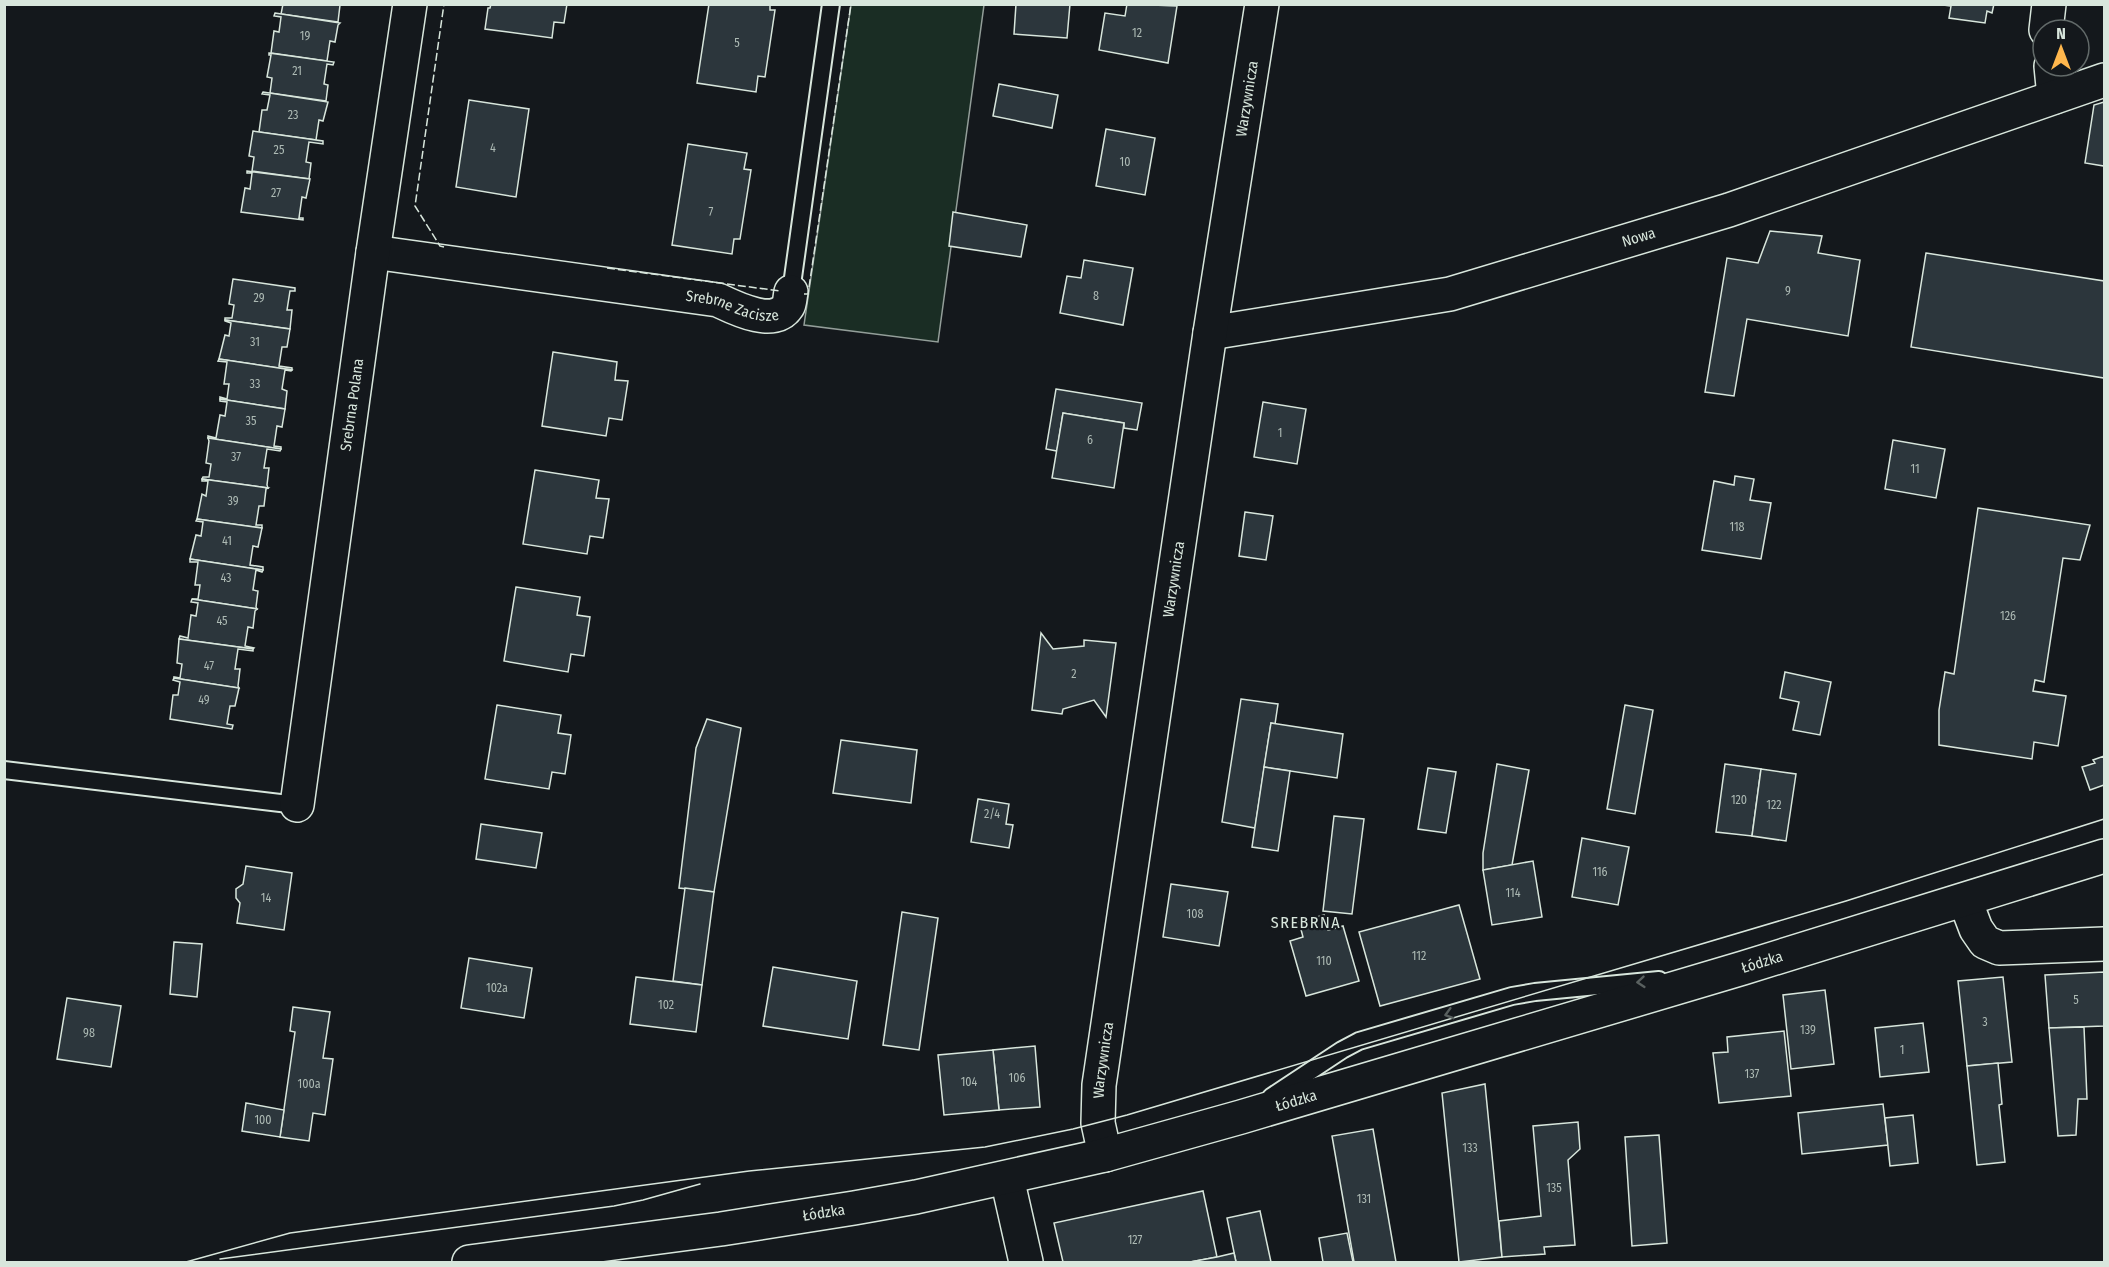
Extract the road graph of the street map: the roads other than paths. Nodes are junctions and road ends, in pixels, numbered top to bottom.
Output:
1 (410, 4) edge
2 (831, 4) edge
3 (1262, 4) edge
4 (2104, 80) edge
5 (2052, 82) edge
6 (373, 252) junction
7 (791, 292) joint
8 (1210, 333) junction
9 (4, 770) edge
10 (297, 805) joint
11 (2104, 856) edge
12 (1965, 900) junction
13 (2104, 944) edge
14 (1105, 1155) junction
15 (1007, 1178) junction
16 (469, 1263) edge
17 (1026, 1263) edge

1 - 6 street, Srebrna Polana
2 - 7 lane, Srebrne Zacisze
3 - 8 street, Warzywnicza
4 - 5 street, Nowa
5 - 8 street, Nowa
6 - 7 street, Srebrne Zacisze
6 - 10 street, Srebrna Polana
8 - 14 street, Warzywnicza
9 - 10 lane
11 - 12 street, Łódzka
12 - 13 street
12 - 14 street, Łódzka
14 - 15 street, Łódzka
15 - 16 street, Łódzka
15 - 17 street

